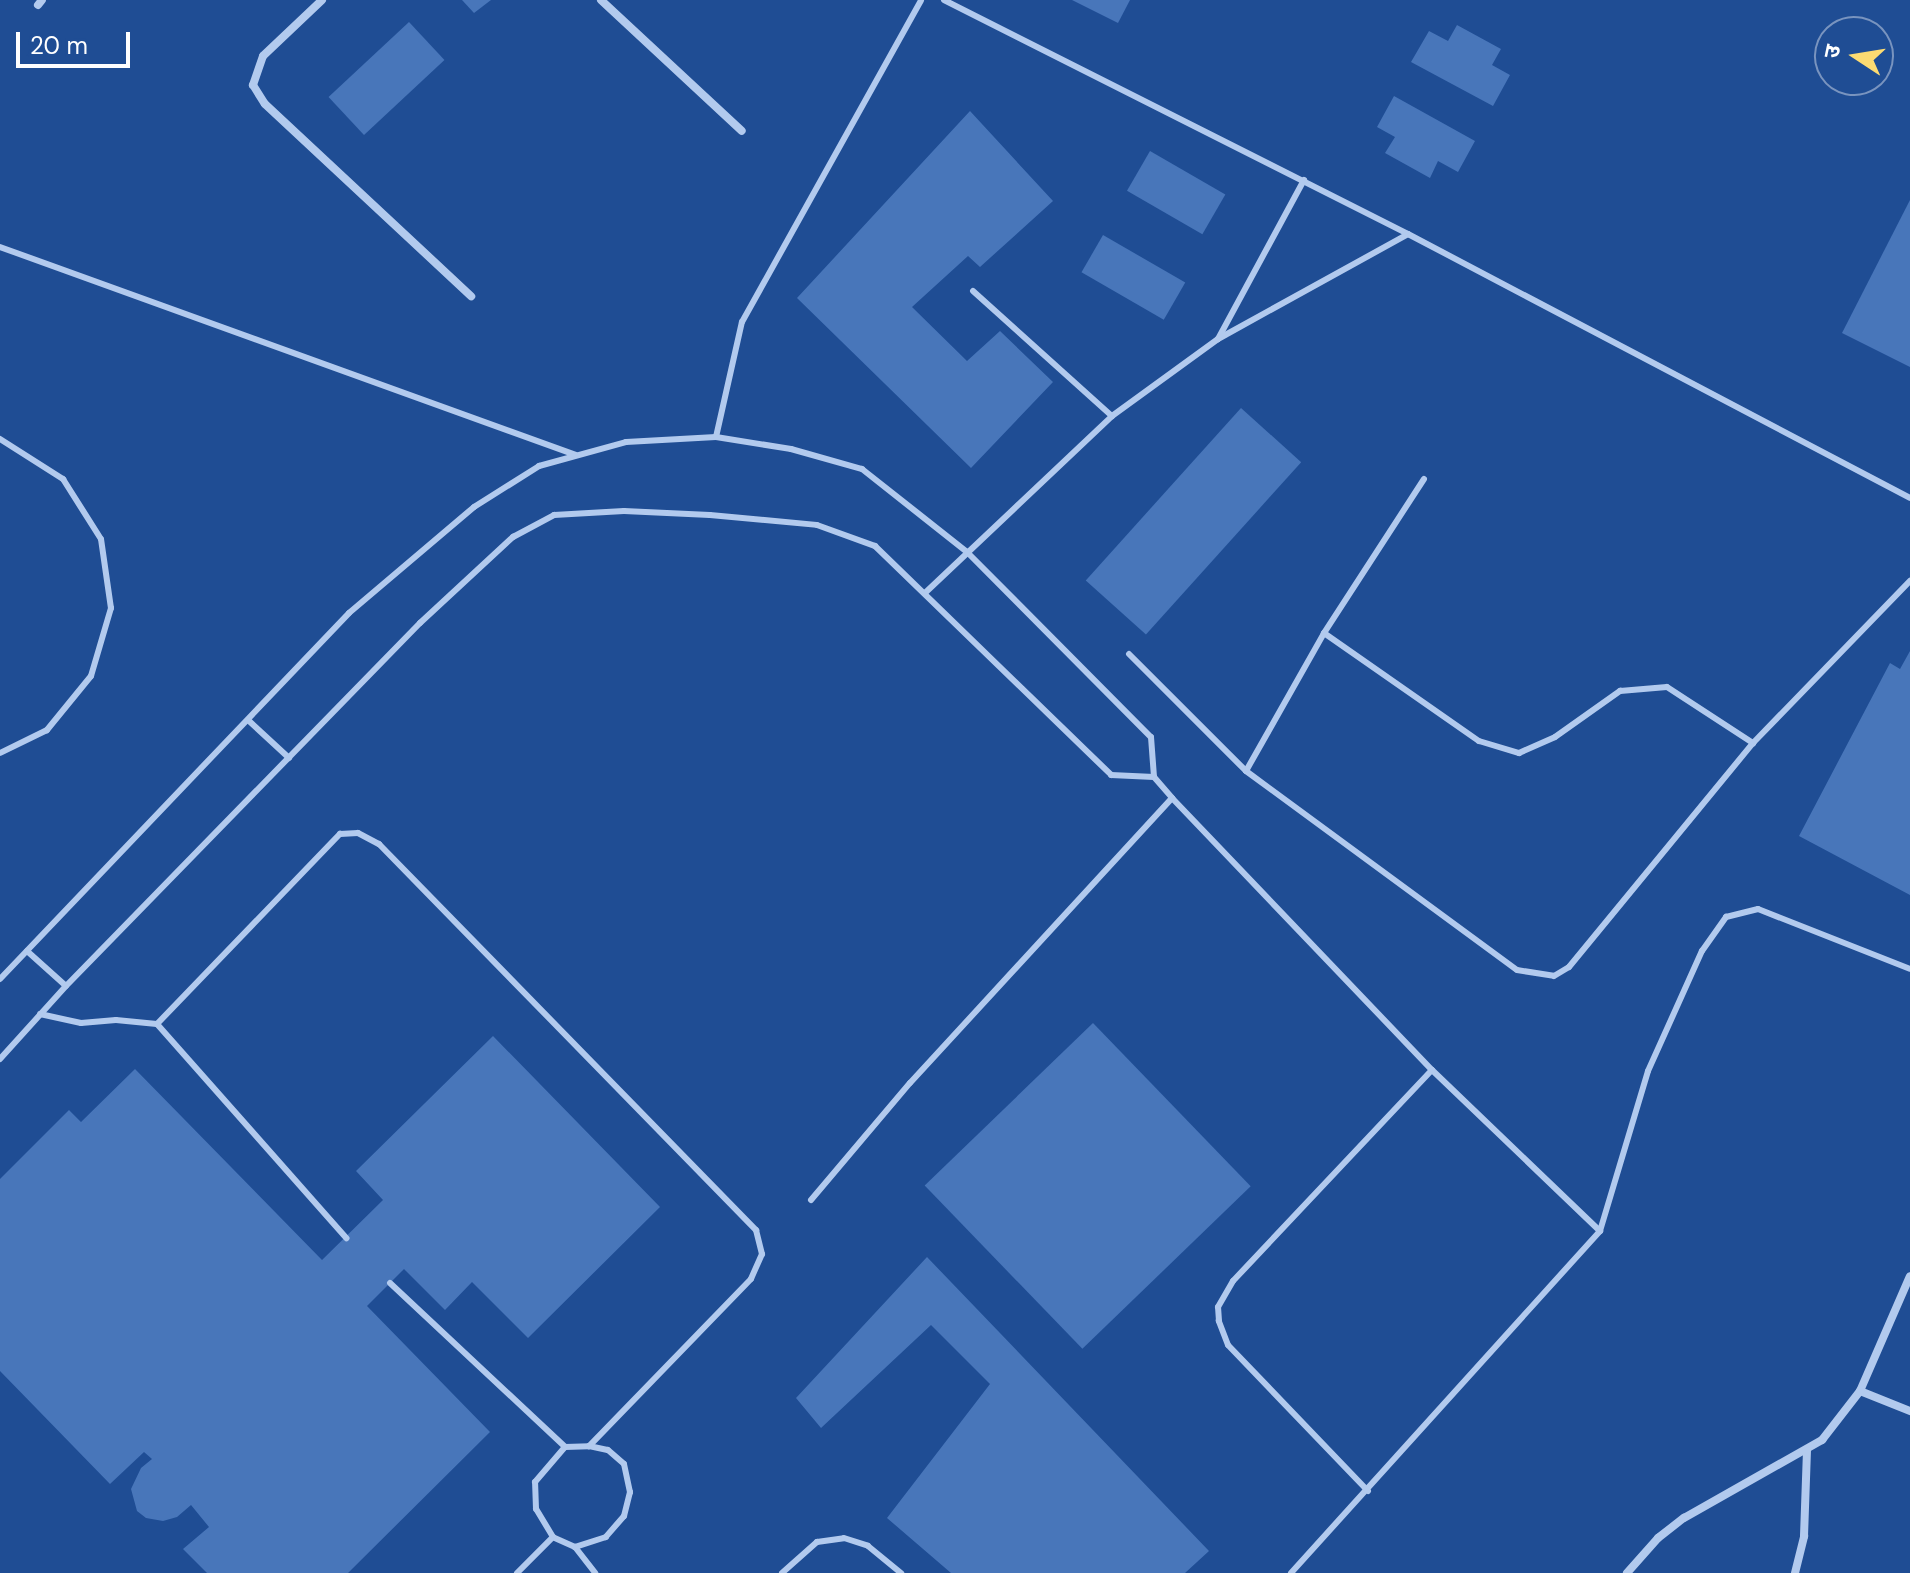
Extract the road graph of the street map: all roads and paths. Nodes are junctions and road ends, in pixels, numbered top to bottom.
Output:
1 (322, 0) edge
2 (601, 0) edge
3 (921, 0) edge
4 (944, 0) edge
5 (742, 131) dead end
6 (1304, 180) junction
7 (1408, 234) junction
8 (0, 247) edge
9 (973, 291) dead end
10 (471, 296) dead end
11 (1218, 339) junction
12 (1112, 416) junction
13 (716, 437) junction
14 (0, 439) edge
15 (577, 456) junction
16 (1424, 479) dead end
17 (1910, 498) edge
18 (967, 552) junction
19 (1910, 581) edge
20 (926, 592) junction
21 (1324, 633) junction
22 (1129, 654) dead end
23 (248, 720) junction
24 (1753, 743) junction
25 (0, 753) edge
26 (289, 758) junction
27 (1246, 771) junction
28 (1154, 777) junction
29 (1172, 798) junction
30 (27, 951) junction
31 (1910, 969) edge
32 (0, 979) edge
33 (66, 986) junction
34 (40, 1014) junction
35 (157, 1024) junction
36 (0, 1059) edge
37 (1432, 1070) junction
38 (811, 1200) dead end
39 (1600, 1231) junction
40 (346, 1238) dead end
41 (1910, 1276) edge
42 (390, 1283) dead end
43 (1860, 1391) junction
44 (1910, 1411) edge
45 (589, 1446) junction
46 (565, 1447) junction
47 (1807, 1451) junction
48 (1368, 1491) junction
49 (553, 1537) junction
50 (575, 1547) junction
51 (517, 1573) edge
52 (595, 1573) edge
53 (782, 1573) edge
54 (901, 1573) edge
55 (1291, 1573) edge
56 (1627, 1573) edge
57 (1795, 1573) edge

1 - 10 street
2 - 5 street
3 - 13 lane
4 - 6 lane
6 - 7 lane
6 - 11 lane
7 - 11 lane
7 - 17 lane
8 - 15 lane
9 - 12 lane
11 - 12 lane
12 - 18 lane
13 - 15 lane
13 - 18 lane
14 - 25 lane
15 - 23 lane
16 - 21 lane
18 - 20 lane
18 - 28 lane
19 - 24 lane
20 - 26 lane
20 - 28 lane
21 - 24 lane
21 - 27 lane
22 - 27 lane
23 - 26 lane
23 - 30 lane
24 - 27 lane
26 - 33 lane
28 - 29 lane
29 - 37 lane
29 - 38 lane
30 - 32 lane
30 - 33 lane
31 - 39 lane
33 - 34 lane
34 - 35 lane
34 - 36 lane
35 - 40 lane
35 - 45 lane
37 - 39 lane
37 - 48 lane
39 - 48 lane
41 - 43 street
42 - 46 lane
43 - 44 street
43 - 47 street
45 - 46 lane
45 - 50 lane
46 - 49 lane
47 - 56 street
47 - 57 street
48 - 55 lane
49 - 50 lane
49 - 51 lane
50 - 52 lane
53 - 54 lane

